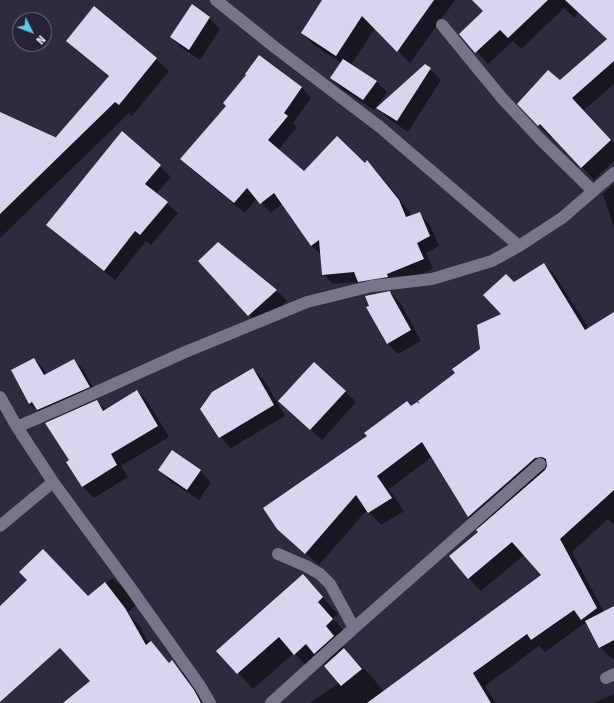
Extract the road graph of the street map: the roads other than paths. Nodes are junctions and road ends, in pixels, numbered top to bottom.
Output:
1 (216, 0) edge
2 (442, 24) dead end
3 (614, 174) edge
4 (593, 191) junction
5 (520, 246) junction
6 (0, 397) edge
7 (17, 427) junction
8 (540, 464) dead end
9 (53, 482) junction
10 (0, 526) edge
11 (278, 554) dead end
12 (354, 628) junction
13 (210, 703) edge
14 (271, 703) edge

1 - 5 street
2 - 4 street
3 - 4 street
4 - 5 street
5 - 7 street
6 - 7 street
7 - 9 street
8 - 12 street
9 - 10 street
9 - 13 street
11 - 12 street
12 - 14 street

